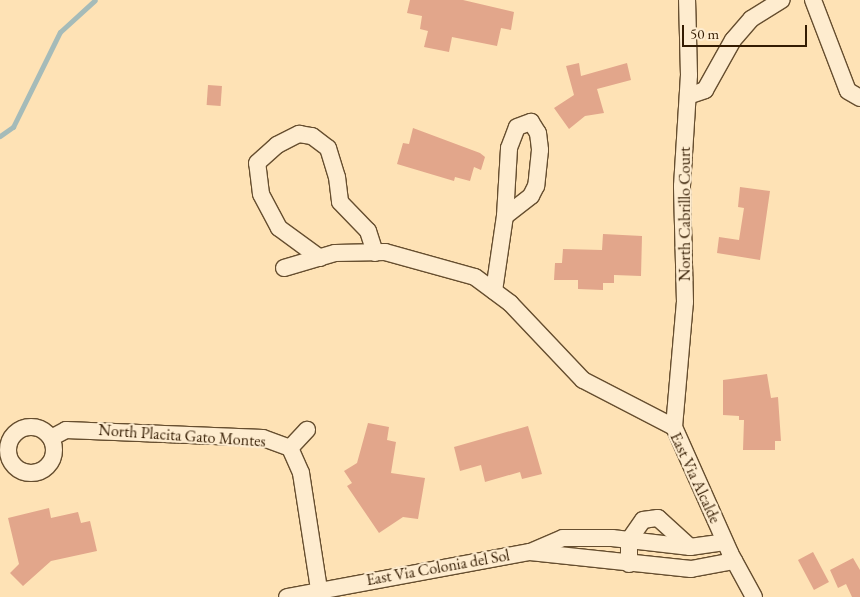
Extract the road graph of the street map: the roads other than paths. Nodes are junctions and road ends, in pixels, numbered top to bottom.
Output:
1 (687, 0) edge
2 (782, 0) edge
3 (813, 0) edge
4 (688, 96) junction
5 (860, 98) edge
6 (505, 216) junction
7 (375, 253) junction
8 (320, 258) junction
9 (284, 268) dead end
10 (494, 291) junction
11 (674, 428) junction
12 (307, 430) dead end
13 (51, 438) dead end
14 (290, 448) junction
15 (629, 540) junction
16 (725, 542) junction
17 (662, 544) junction
18 (690, 547) junction
19 (530, 552) junction
20 (734, 561) junction
21 (629, 564) junction
22 (661, 566) junction
23 (320, 589) junction
24 (287, 597) edge
25 (754, 597) edge

1 - 4 street, North Cabrillo Court
2 - 4 street
3 - 5 street
4 - 11 street, North Cabrillo Court
6 - 6 street
6 - 10 street
7 - 8 street, East Via Alcalde
7 - 8 street
7 - 10 street, East Via Alcalde
8 - 9 street, East Via Alcalde
10 - 11 street, East Via Alcalde
11 - 16 street, East Via Alcalde
12 - 14 street
13 - 14 street, North Placita Gato Montes
14 - 23 street, North Placita Gato Montes
15 - 17 street, East Via Colonia del Sol
15 - 18 street
15 - 19 street, East Via Colonia del Sol
15 - 21 street
16 - 18 street, East Via Colonia del Sol
16 - 20 street, East Via Alcalde
17 - 18 street, East Via Colonia del Sol
17 - 22 street
19 - 21 street, East Via Colonia del Sol
19 - 23 street, East Via Colonia del Sol
20 - 22 street, East Via Colonia del Sol
20 - 25 street, East Via Alcalde
21 - 22 street, East Via Colonia del Sol
23 - 24 street, East Via Colonia del Sol

